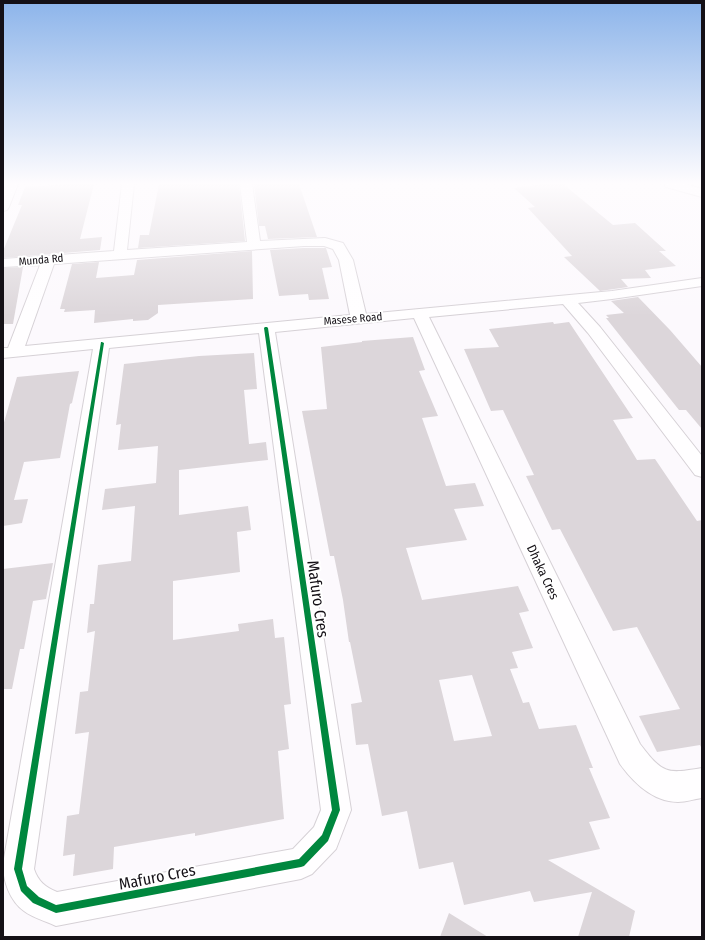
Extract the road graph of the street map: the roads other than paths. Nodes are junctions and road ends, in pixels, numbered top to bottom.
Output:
1 (123, 228) edge
2 (252, 228) edge
3 (254, 245) junction
4 (120, 254) junction
5 (48, 259) junction
6 (3, 263) edge
7 (702, 282) edge
8 (683, 286) junction
9 (702, 297) edge
10 (567, 299) junction
11 (419, 313) junction
12 (359, 319) junction
13 (266, 328) junction
14 (102, 343) junction
15 (9, 352) edge
16 (702, 470) edge
17 (702, 783) edge

1 - 4 street
2 - 3 street
3 - 4 street, Munda Rd
3 - 12 street, Munda Rd
4 - 5 street, Munda Rd
5 - 6 street, Munda Rd
5 - 15 street
7 - 8 street, Masese Road
8 - 9 street
8 - 10 street, Masese Road
10 - 11 street, Masese Road
10 - 16 street
11 - 12 street, Masese Road
11 - 17 street, Dhaka Cres
12 - 13 street, Masese Road
13 - 14 street, Masese Road
13 - 14 street, Mafuro Cres
14 - 15 street, Masese Road

